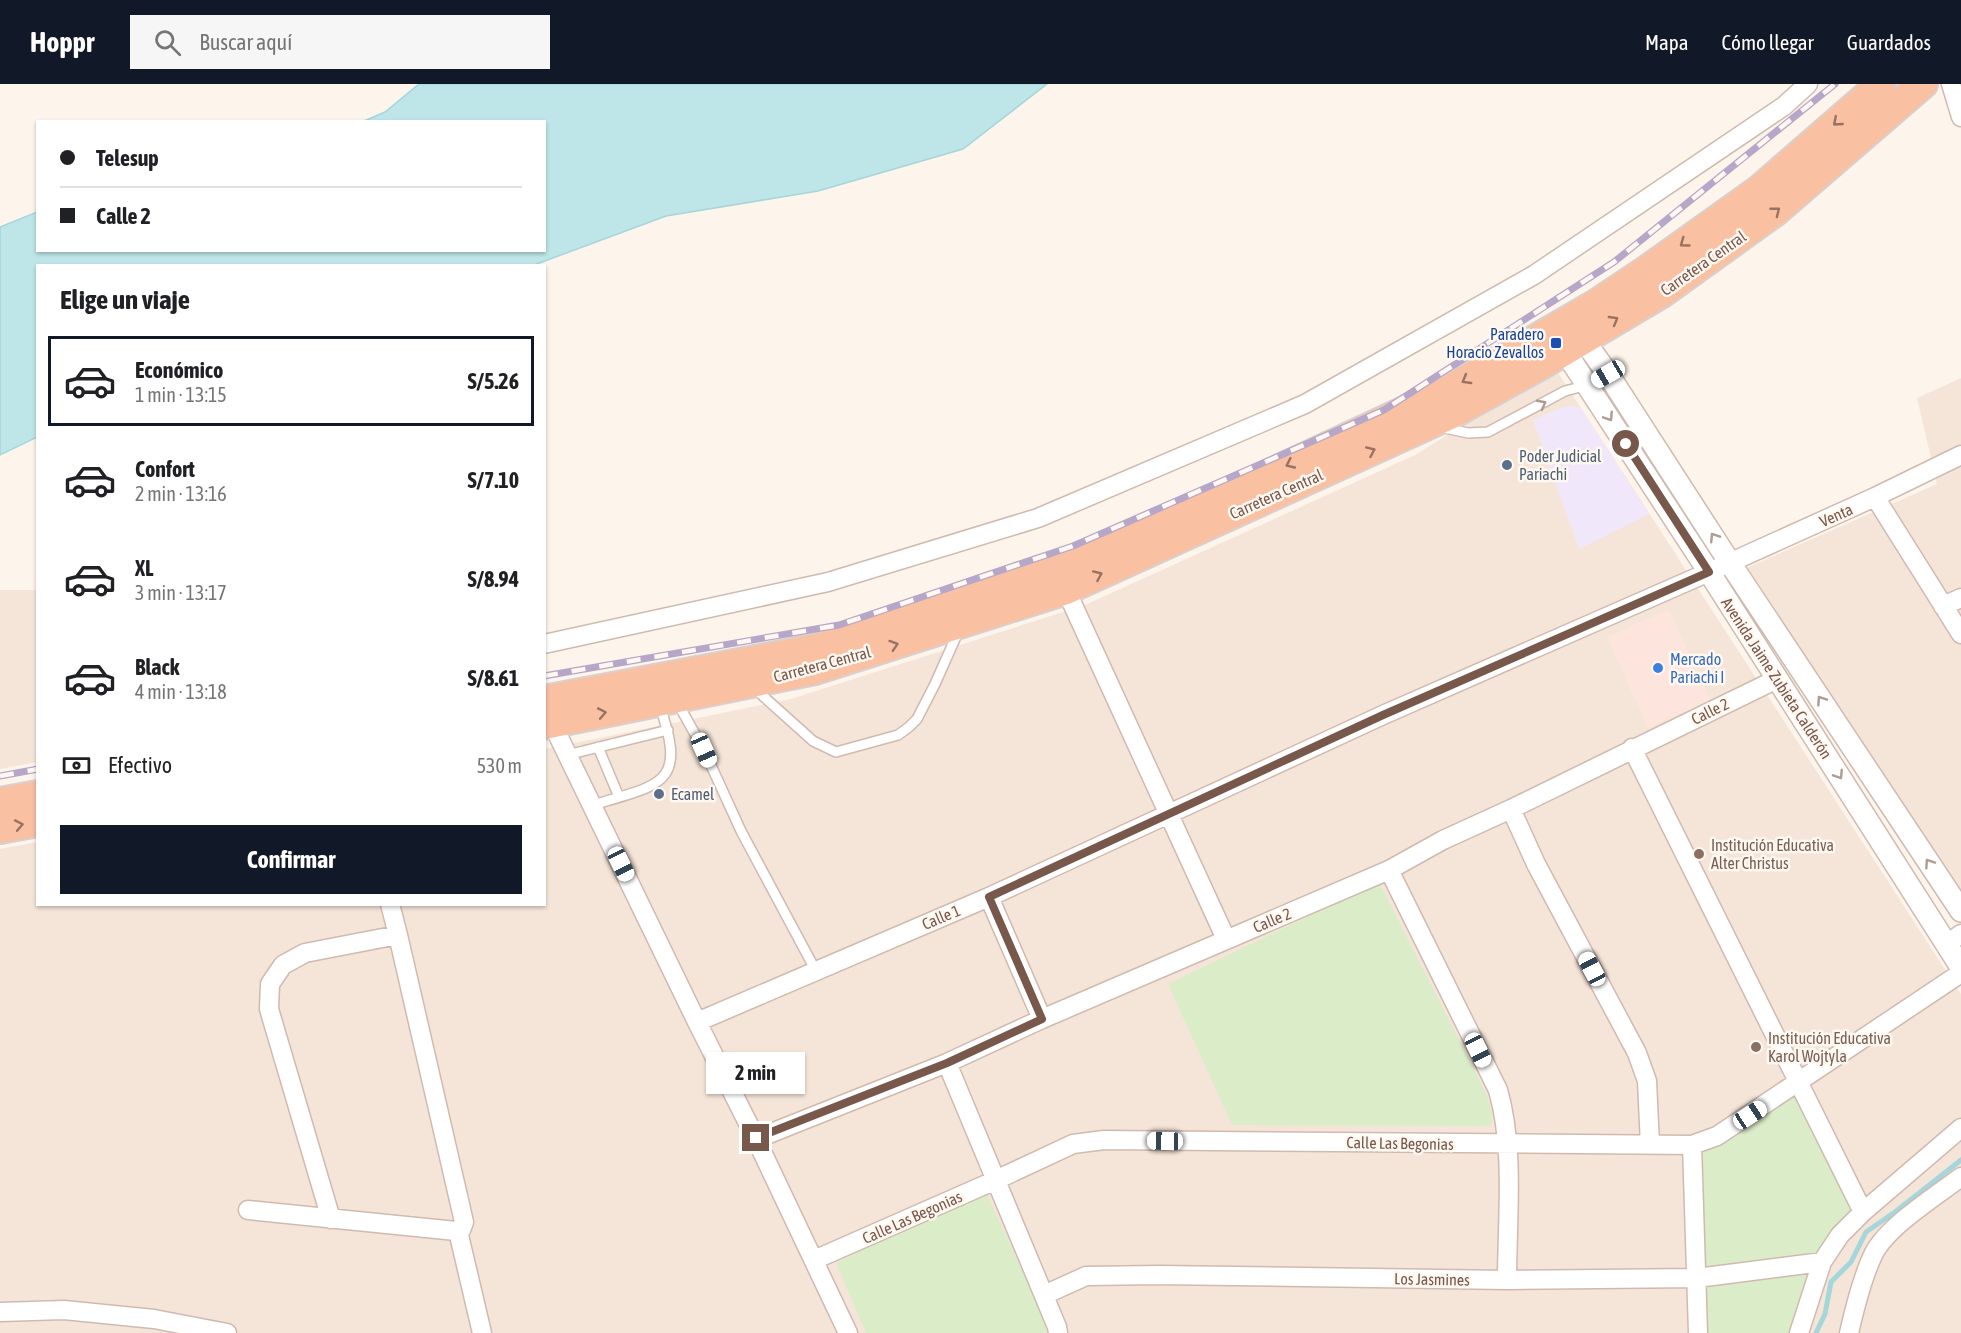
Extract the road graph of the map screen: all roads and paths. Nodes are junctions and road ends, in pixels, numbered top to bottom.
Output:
1 (1808, 84) edge
2 (1881, 84) edge
3 (1923, 84) edge
4 (1951, 84) edge
5 (1961, 117) edge
6 (1567, 335) junction
7 (1608, 374) junction
8 (1588, 385) junction
9 (1428, 425) junction
10 (1961, 455) edge
11 (1875, 497) junction
12 (1730, 563) junction
13 (1709, 572) junction
14 (1048, 588) junction
15 (1961, 598) edge
16 (1942, 606) junction
17 (963, 622) junction
18 (1961, 634) edge
19 (546, 644) edge
20 (745, 673) junction
21 (1777, 678) junction
22 (666, 700) junction
23 (547, 714) edge
24 (668, 729) junction
25 (598, 747) junction
26 (1632, 748) junction
27 (567, 755) junction
28 (36, 795) edge
29 (619, 797) junction
30 (0, 802) edge
31 (593, 805) junction
32 (1511, 809) junction
33 (1168, 813) junction
34 (36, 822) edge
35 (0, 829) edge
36 (1389, 870) junction
37 (989, 897) junction
38 (391, 906) edge
39 (1961, 911) edge
40 (398, 935) junction
41 (1226, 939) junction
42 (1954, 939) edge
43 (1961, 967) edge
44 (816, 971) junction
45 (1961, 973) edge
46 (1042, 1019) junction
47 (697, 1022) junction
48 (947, 1063) junction
49 (1799, 1083) junction
50 (1961, 1128) edge
51 (756, 1138) junction
52 (1508, 1145) junction
53 (1650, 1145) junction
54 (1692, 1145) junction
55 (1961, 1177) edge
56 (996, 1180) junction
57 (248, 1209) dead end
58 (1863, 1212) junction
59 (331, 1219) junction
60 (458, 1231) junction
61 (813, 1260) junction
62 (1822, 1262) junction
63 (1697, 1278) junction
64 (1507, 1280) junction
65 (1044, 1295) junction
66 (0, 1312) edge
67 (227, 1333) edge
68 (482, 1333) edge
69 (848, 1333) edge
70 (1058, 1333) edge
71 (1698, 1333) edge
72 (1799, 1333) edge
73 (1849, 1333) edge

1 - 19 street
2 -> 6 highway, Carretera Central
6 -> 3 highway, Carretera Central
4 - 5 street
6 - 7 street, Avenida Jaime Zubieta Calderón
6 - 8 street, Avenida Jaime Zubieta Calderón
6 - 9 highway, Carretera Central
6 -> 14 highway, Carretera Central
7 - 8 street
12 -> 7 street, Avenida Jaime Zubieta Calderón
9 -> 8 lane
8 -> 13 street, Avenida Jaime Zubieta Calderón
14 -> 9 highway, Carretera Central
10 - 11 street, Venta
11 - 12 street, Venta
11 - 16 street
12 - 13 street, Venta
39 -> 12 street, Avenida Jaime Zubieta Calderón
13 - 21 street, Avenida Jaime Zubieta Calderón
13 - 33 street, Calle 1
14 - 17 highway, Carretera Central
14 - 20 highway, Carretera Central
14 - 33 street
15 - 16 street
16 - 18 street
20 -> 17 highway, Carretera Central
17 - 20 lane
20 - 22 highway, Carretera Central
20 - 23 highway, Carretera Central
21 - 26 street, Calle 2
21 -> 42 street, Avenida Jaime Zubieta Calderón
23 -> 22 highway, Carretera Central
22 - 24 lane
22 - 44 lane
23 - 27 street
24 - 25 lane
24 - 29 lane
25 - 27 lane
25 - 29 lane
26 - 32 street, Calle 2
26 - 49 street
27 - 31 street
28 - 30 highway
29 - 31 lane
31 - 47 street
32 - 36 street, Calle 2
32 - 53 street
33 - 37 street, Calle 1
33 - 41 street
35 -> 34 highway
36 - 41 street, Calle 2
36 - 52 street
37 - 44 street, Calle 1
37 - 46 street
38 - 40 street
40 - 59 street
40 - 60 street
41 - 46 street, Calle 2
42 - 43 street, Avenida Jaime Zubieta Calderón
44 - 47 street, Calle 1
45 - 49 street, Calle Las Begonias
46 - 48 street, Calle 2
47 - 51 street
48 - 51 street, Calle 2
48 - 56 street
49 - 54 street, Calle Las Begonias
49 - 58 street
50 - 58 street
51 - 61 street
52 - 53 street, Calle Las Begonias
52 - 56 street, Calle Las Begonias
52 - 64 street
53 - 54 street, Calle Las Begonias
54 - 63 street
55 - 73 street
56 - 61 street, Calle Las Begonias
56 - 65 street
57 - 59 street
58 - 62 street
59 - 60 street
60 - 68 street
61 - 69 street
62 - 63 street, Los Jasmines
62 - 72 street
63 - 64 street, Los Jasmines
63 - 71 street
64 - 65 street, Los Jasmines
65 - 70 street
66 - 67 street

